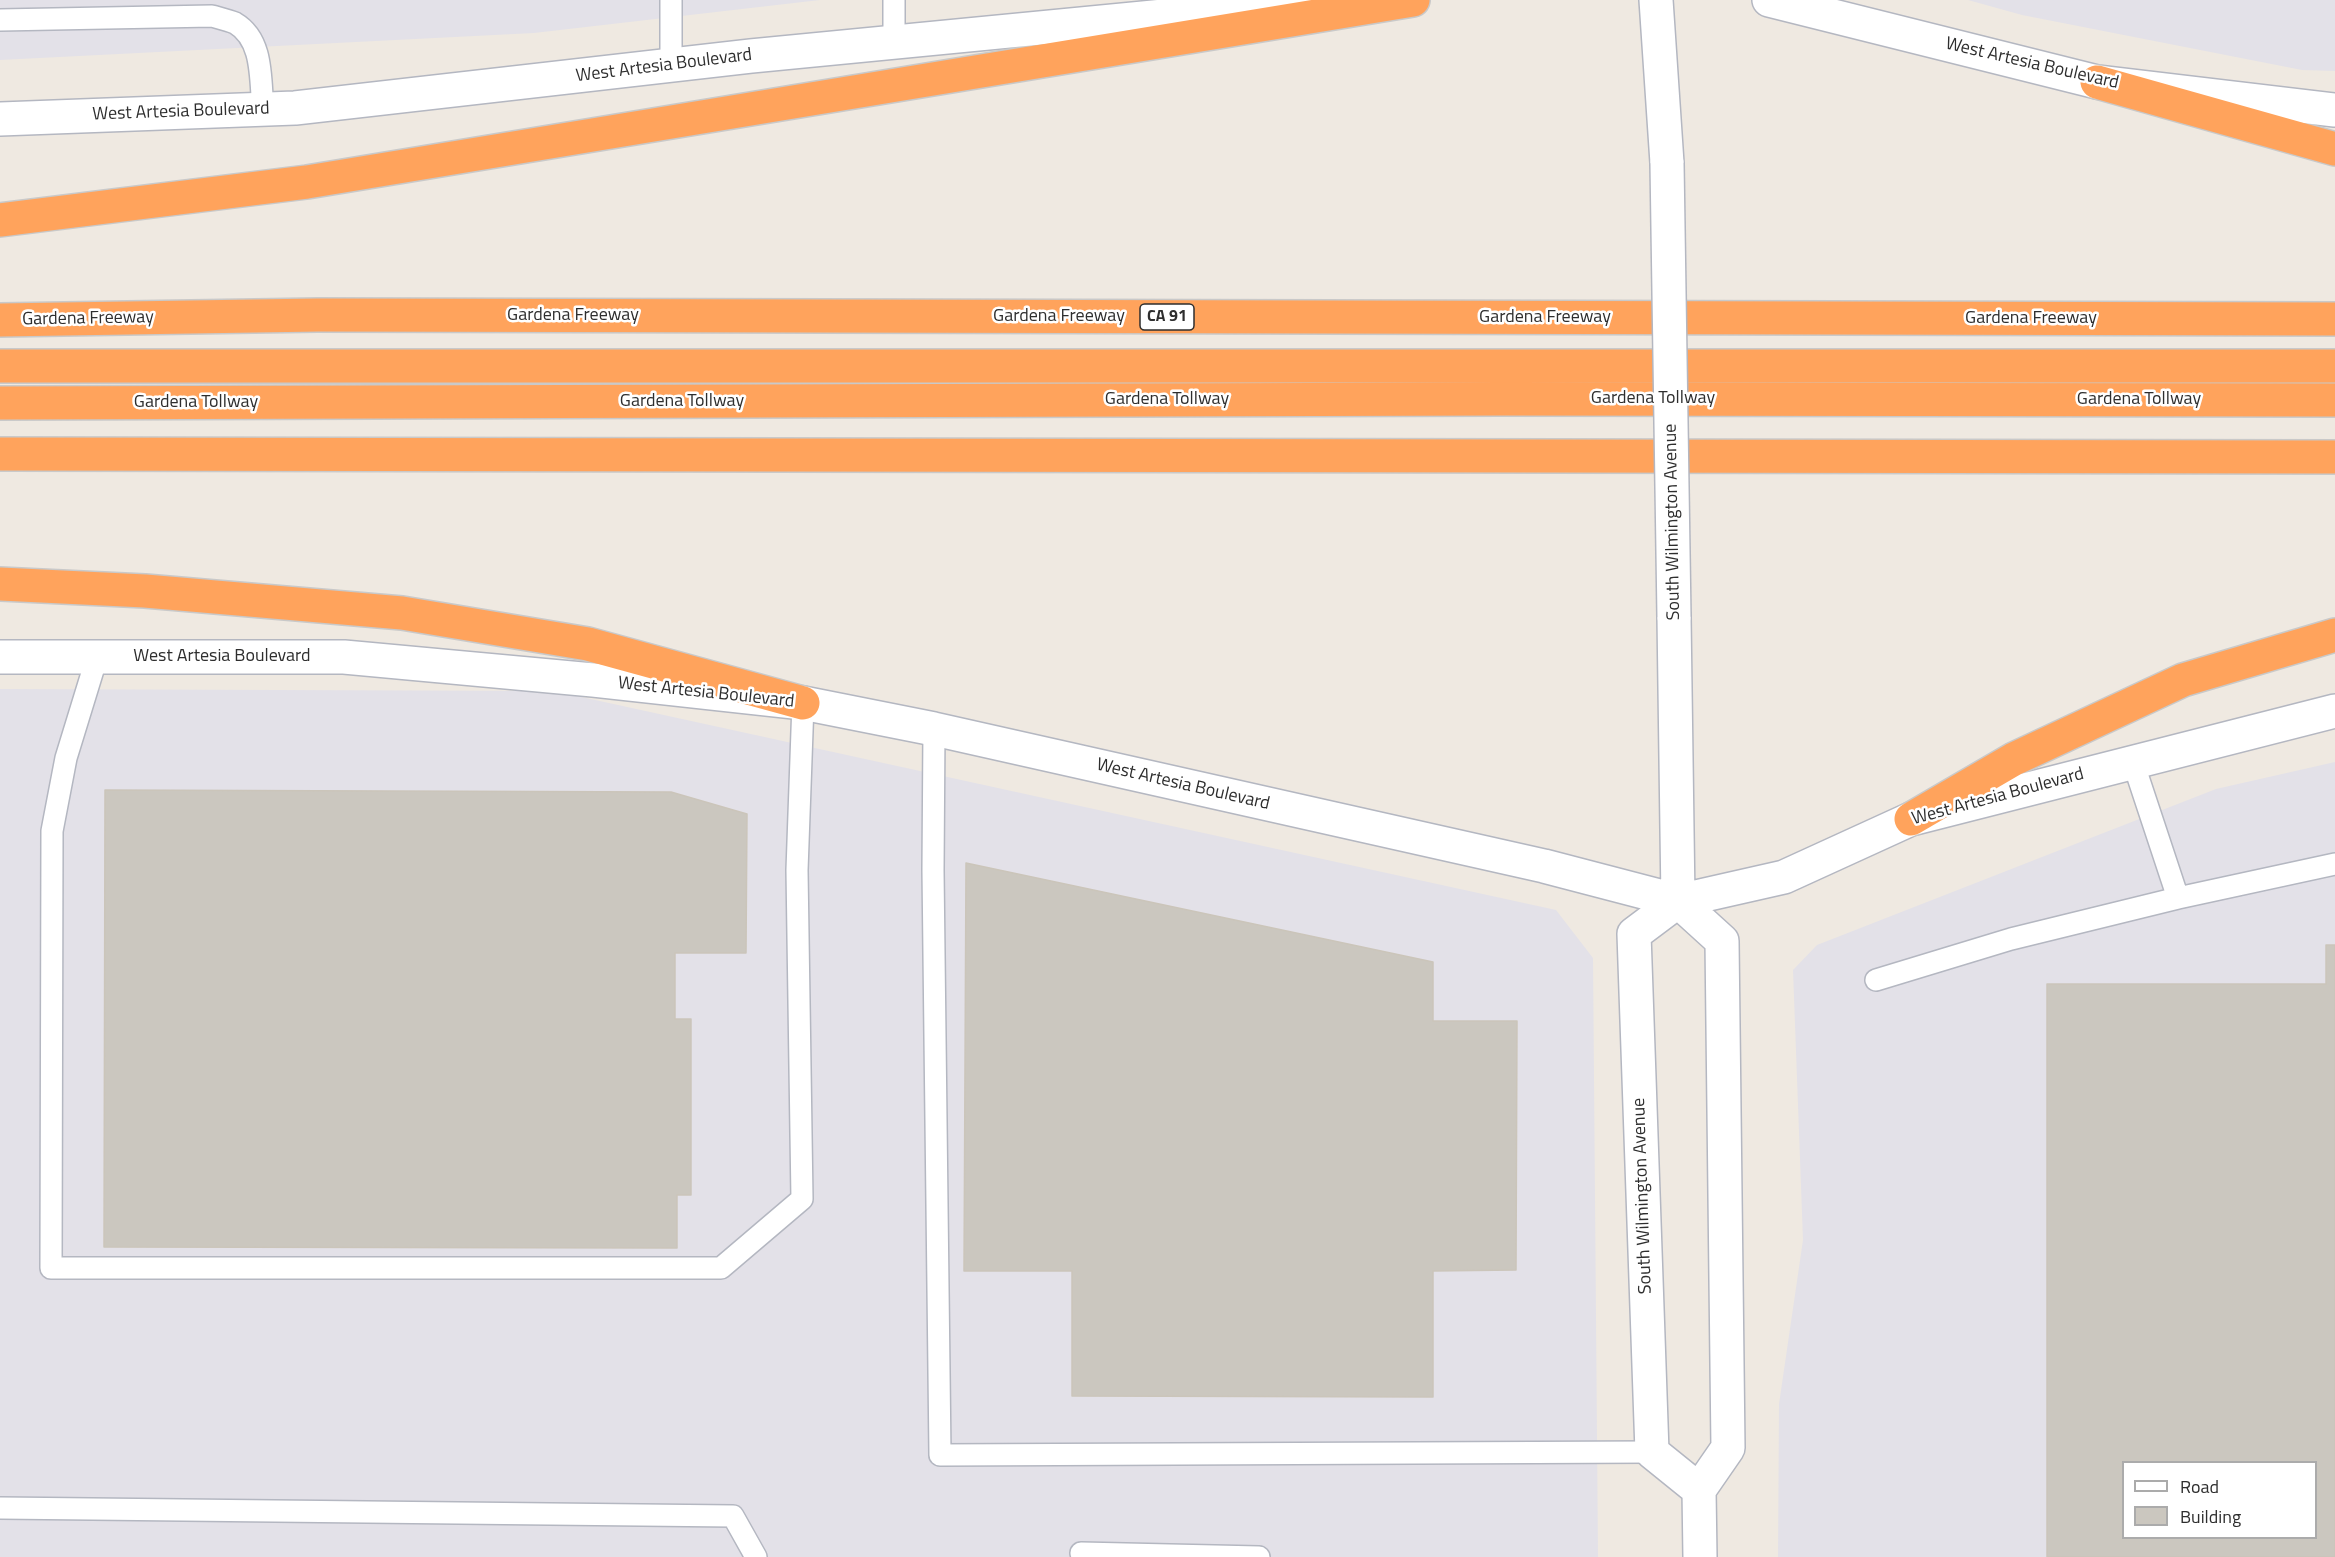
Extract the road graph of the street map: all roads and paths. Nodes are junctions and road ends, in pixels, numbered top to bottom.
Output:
1 (671, 0) edge
2 (894, 0) edge
3 (1328, 0) edge
4 (1413, 0) edge
5 (1656, 0) edge
6 (1768, 0) edge
7 (0, 20) edge
8 (894, 42) junction
9 (671, 65) junction
10 (2097, 82) junction
11 (263, 110) junction
12 (2335, 110) edge
13 (0, 119) edge
14 (2335, 149) edge
15 (0, 220) edge
16 (2335, 319) edge
17 (0, 320) edge
18 (0, 366) edge
19 (2335, 366) edge
20 (2335, 400) edge
21 (0, 403) edge
22 (0, 454) edge
23 (2335, 457) edge
24 (0, 584) edge
25 (2335, 635) edge
26 (0, 657) edge
27 (98, 657) junction
28 (803, 703) junction
29 (2335, 711) edge
30 (934, 729) junction
31 (2133, 762) junction
32 (1911, 819) junction
33 (2335, 864) edge
34 (2178, 898) junction
35 (1678, 901) junction
36 (1876, 980) dead end
37 (1652, 1452) junction
38 (1699, 1490) junction
39 (0, 1508) edge
40 (1081, 1553) dead end
41 (756, 1557) edge
42 (1259, 1557) edge
43 (1700, 1557) edge

1 - 9 lane
2 - 8 lane
3 - 8 main road, West Artesia Boulevard
4 - 15 highway
5 - 35 main road, South Wilmington Avenue, bridge
6 - 10 main road, West Artesia Boulevard
7 - 11 lane
8 - 9 main road, West Artesia Boulevard
9 - 11 main road, West Artesia Boulevard
10 - 12 main road, West Artesia Boulevard
10 - 14 highway
11 - 13 main road, West Artesia Boulevard
16 - 17 highway, Gardena Freeway / CA 91
18 - 19 highway, Gardena Tollway
20 - 21 highway, Gardena Tollway
22 - 23 highway
24 - 28 highway
25 - 32 highway
26 - 27 main road, West Artesia Boulevard
27 - 28 main road, West Artesia Boulevard
27 - 28 lane
28 - 30 main road, West Artesia Boulevard
29 - 31 main road, West Artesia Boulevard
30 - 35 main road, West Artesia Boulevard
30 - 37 lane
31 - 32 main road, West Artesia Boulevard
31 - 34 lane
32 - 35 main road, West Artesia Boulevard
33 - 34 lane
34 - 36 lane
35 - 37 main road, South Wilmington Avenue
35 - 38 main road
37 - 38 main road
38 - 43 main road
39 - 41 lane
40 - 42 lane

